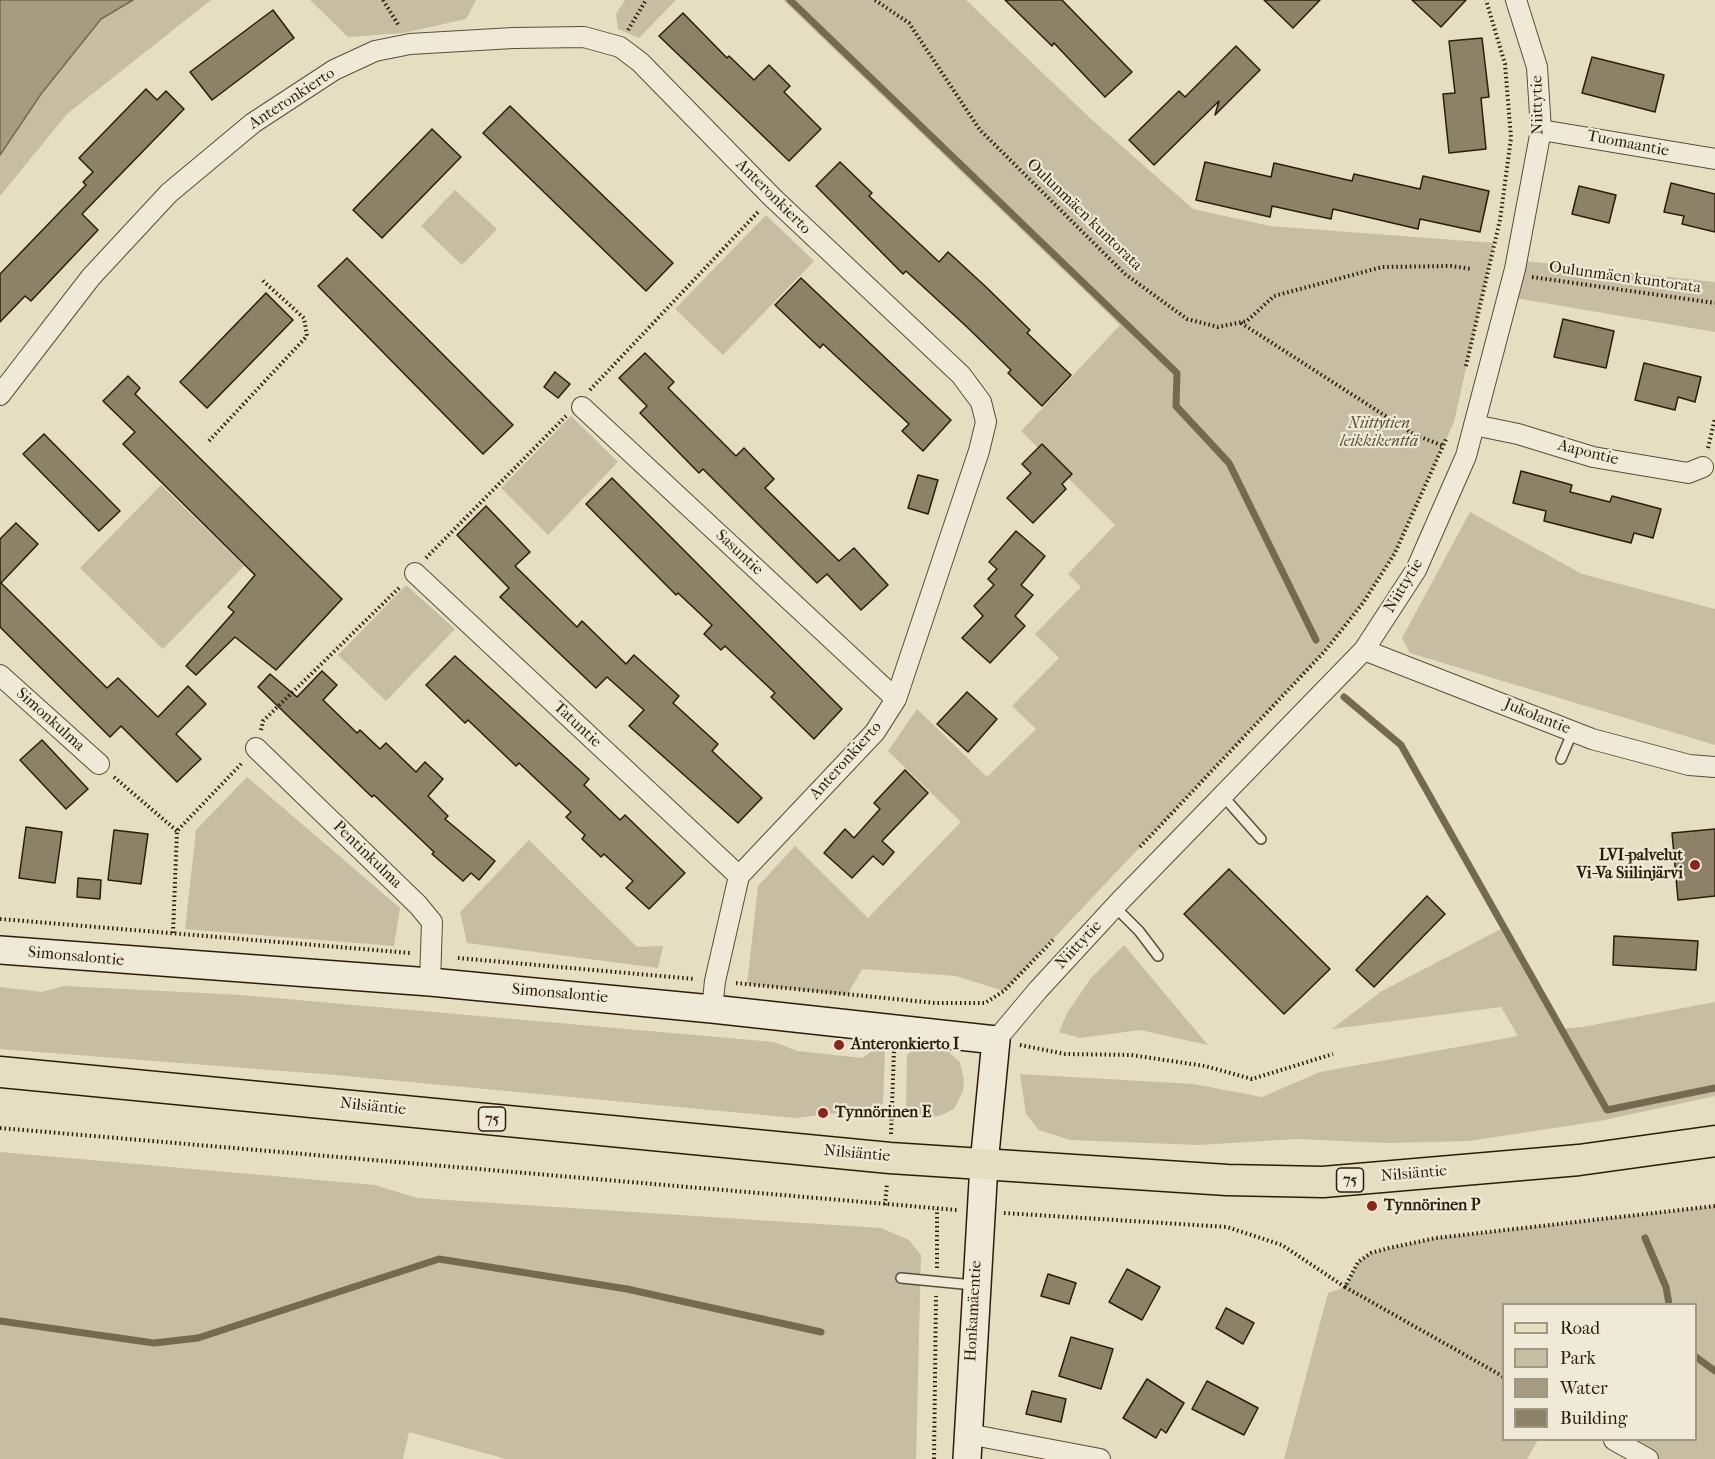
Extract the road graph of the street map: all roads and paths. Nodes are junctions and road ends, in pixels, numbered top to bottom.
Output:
1 (383, 0) edge
2 (646, 0) edge
3 (875, 0) edge
4 (1486, 0) edge
5 (1516, 0) edge
6 (410, 44) junction
7 (620, 47) junction
8 (1541, 130) junction
9 (1715, 159) edge
10 (772, 197) junction
11 (1472, 269) dead end
12 (1532, 277) dead end
13 (261, 279) dead end
14 (1715, 303) edge
15 (1241, 322) junction
16 (1464, 376) dead end
17 (0, 395) edge
18 (582, 407) junction
19 (1715, 418) edge
20 (1474, 425) junction
21 (1451, 429) dead end
22 (209, 441) dead end
23 (1444, 446) junction
24 (1703, 466) joint
25 (415, 573) junction
26 (1364, 650) junction
27 (0, 675) edge
28 (896, 699) junction
29 (1573, 731) junction
30 (255, 748) junction
31 (1561, 759) dead end
32 (99, 764) joint
33 (1715, 767) edge
34 (1223, 796) junction
35 (177, 831) junction
36 (1261, 839) dead end
37 (1138, 850) dead end
38 (738, 876) junction
39 (1114, 907) junction
40 (173, 933) dead end
41 (1059, 933) dead end
42 (0, 950) edge
43 (1158, 956) dead end
44 (430, 982) junction
45 (712, 1009) junction
46 (895, 1029) junction
47 (996, 1040) junction
48 (1333, 1054) dead end
49 (0, 1072) edge
50 (0, 1128) edge
51 (1715, 1141) edge
52 (890, 1158) junction
53 (984, 1164) junction
54 (885, 1205) junction
55 (1715, 1206) edge
56 (937, 1209) junction
57 (980, 1211) junction
58 (901, 1278) dead end
59 (936, 1281) junction
60 (976, 1285) junction
61 (1345, 1287) junction
62 (1502, 1376) edge
63 (1616, 1441) edge
64 (967, 1447) edge
65 (934, 1459) edge
66 (1100, 1459) edge
67 (1648, 1459) edge

1 - 6 path
2 - 7 path
3 - 15 path, Oulunmäen kuntorata
4 - 16 path
5 - 8 street, Niittytie
6 - 7 street, Anteronkierto
6 - 17 street, Anteronkierto
7 - 10 street, Anteronkierto
8 - 9 street, Tuomaantie
8 - 20 street, Niittytie
10 - 18 path
10 - 28 street, Anteronkierto
11 - 15 path, Oulunmäen kuntorata
12 - 14 path, Oulunmäen kuntorata
13 - 22 path
15 - 23 path
18 - 25 path
18 - 28 street, Sasuntie
19 - 24 path
20 - 24 street, Aapontie
20 - 26 street, Niittytie
21 - 23 path
23 - 37 path
25 - 30 path
25 - 38 street, Tatuntie
26 - 29 street, Jukolantie
26 - 34 street, Niittytie
27 - 32 street, Simonkulma
28 - 38 street, Anteronkierto
29 - 31 lane
29 - 33 street, Jukolantie
30 - 35 path
30 - 44 street, Pentinkulma
32 - 35 path
34 - 36 lane
34 - 39 street, Niittytie
35 - 40 path
38 - 45 street
39 - 43 lane
39 - 47 street, Niittytie
41 - 46 path
42 - 44 street, Simonsalontie
44 - 45 street, Simonsalontie
45 - 46 street, Simonsalontie
46 - 47 street, Simonsalontie
46 - 52 path
47 - 48 path
47 - 53 street
49 - 52 main road, Nilsiäntie / 75
50 - 54 path
51 - 53 main road, Nilsiäntie / 75
52 - 53 main road, Nilsiäntie / 75
52 - 54 path
53 - 57 street, Honkamäentie
54 - 56 path
55 - 61 path
56 - 57 path
56 - 59 path
57 - 60 street, Honkamäentie
57 - 61 path
58 - 59 lane
59 - 60 lane
59 - 65 path
60 - 64 street, Honkamäentie
61 - 62 path
63 - 67 street
64 - 66 street

